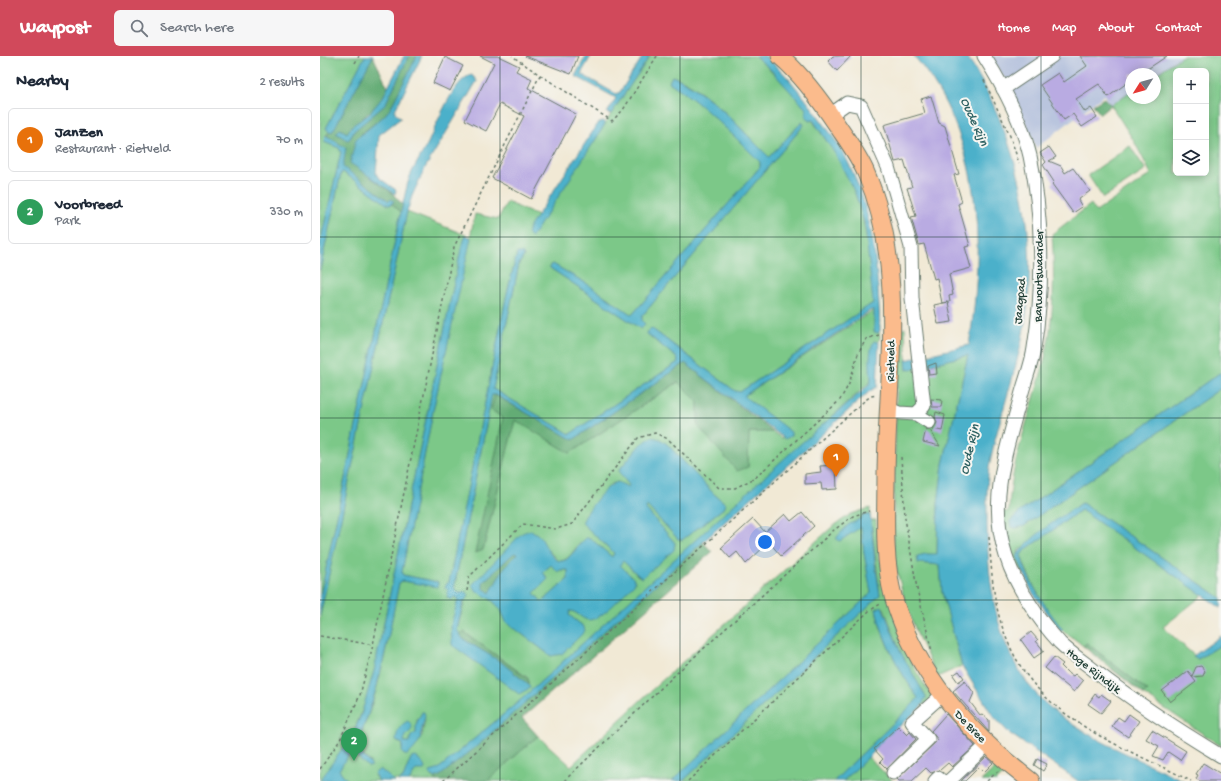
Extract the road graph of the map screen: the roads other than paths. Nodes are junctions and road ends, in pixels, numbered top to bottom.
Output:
1 (780, 56) edge
2 (984, 56) edge
3 (1052, 56) edge
4 (1003, 89) junction
5 (830, 114) junction
6 (911, 266) junction
7 (890, 268) junction
8 (889, 409) junction
9 (916, 414) junction
10 (929, 422) dead end
11 (1004, 549) joint
12 (939, 692) junction
13 (988, 744) junction
14 (1221, 756) edge
15 (893, 773) dead end
16 (935, 781) edge
17 (942, 781) edge
18 (949, 781) edge
19 (1031, 781) edge

1 - 5 main road, Rietveld
2 - 4 street, Barwoutswaarder
3 - 4 street
4 - 11 street, Barwoutswaarder
5 - 6 street
5 - 7 main road, Rietveld
6 - 7 street
6 - 9 street
7 - 8 main road, Rietveld
8 - 9 street
8 - 12 main road, Rietveld
9 - 10 street
11 - 14 street, Hoge Rijndijk
12 - 13 main road, De Bree
12 - 15 street
13 - 18 street
13 - 19 main road, De Bree
16 - 17 street

